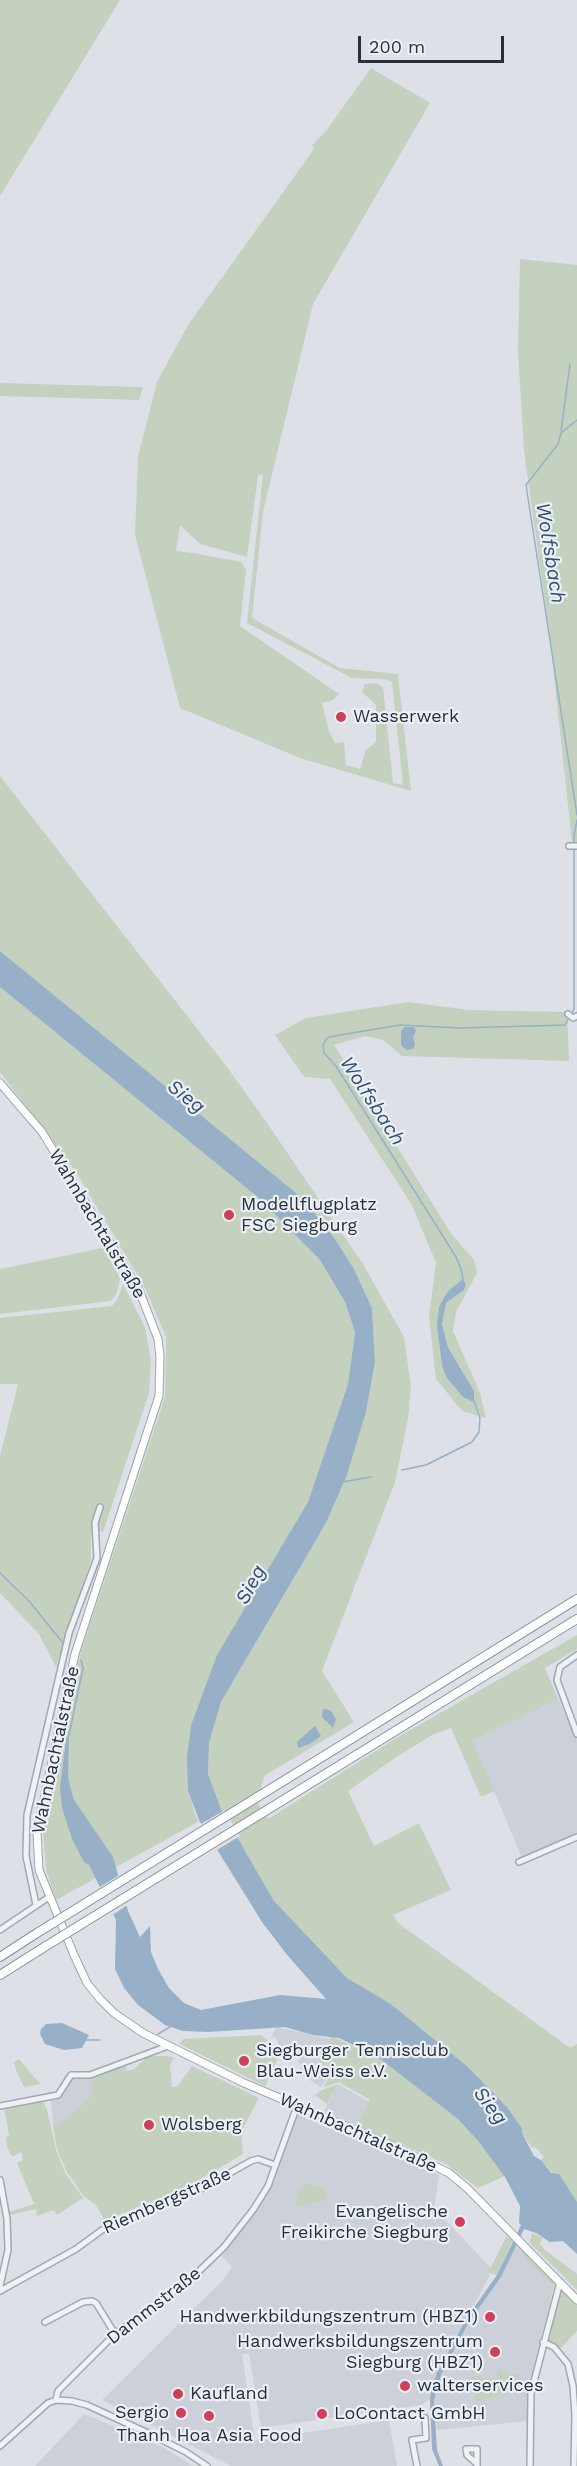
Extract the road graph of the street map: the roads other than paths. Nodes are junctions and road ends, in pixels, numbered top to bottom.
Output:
1 (569, 846) dead end
2 (577, 846) edge
3 (0, 1083) edge
4 (100, 1508) dead end
5 (577, 1599) edge
6 (577, 1619) edge
7 (577, 1654) edge
8 (577, 1734) edge
9 (577, 1838) edge
10 (519, 1862) dead end
11 (49, 1897) junction
12 (36, 1905) junction
13 (0, 1930) edge
14 (0, 1957) edge
15 (0, 1975) edge
16 (168, 2046) junction
17 (0, 2106) edge
18 (297, 2106) junction
19 (275, 2165) junction
20 (0, 2180) edge
21 (253, 2210) junction
22 (261, 2214) dead end
23 (560, 2282) junction
24 (0, 2292) edge
25 (577, 2300) edge
26 (45, 2322) dead end
27 (115, 2334) junction
28 (543, 2342) junction
29 (56, 2400) junction
30 (425, 2418) dead end
31 (0, 2446) edge
32 (207, 2466) edge
33 (417, 2466) edge
34 (530, 2466) edge
35 (574, 2466) edge

1 - 2 street
3 - 11 main road, Wahnbachtalstraße
4 - 12 street
5 - 14 highway, bridge
6 - 15 highway, bridge
7 - 8 street
9 - 10 street
11 - 12 street
11 - 16 main road, Wahnbachtalstraße
12 - 13 street
16 - 17 street
16 - 18 main road, Wahnbachtalstraße
18 - 19 street, Dammstraße
18 - 23 main road, Wahnbachtalstraße
19 - 21 street, Dammstraße
19 - 24 street, Riembergstraße
20 - 24 street
21 - 22 street
21 - 27 street, Dammstraße
23 - 25 main road, Wahnbachtalstraße
23 - 28 street
26 - 27 street
27 - 29 street, Dammstraße
28 - 34 street
28 - 35 street
29 - 31 street, Dammstraße
29 - 32 street
30 - 33 street

